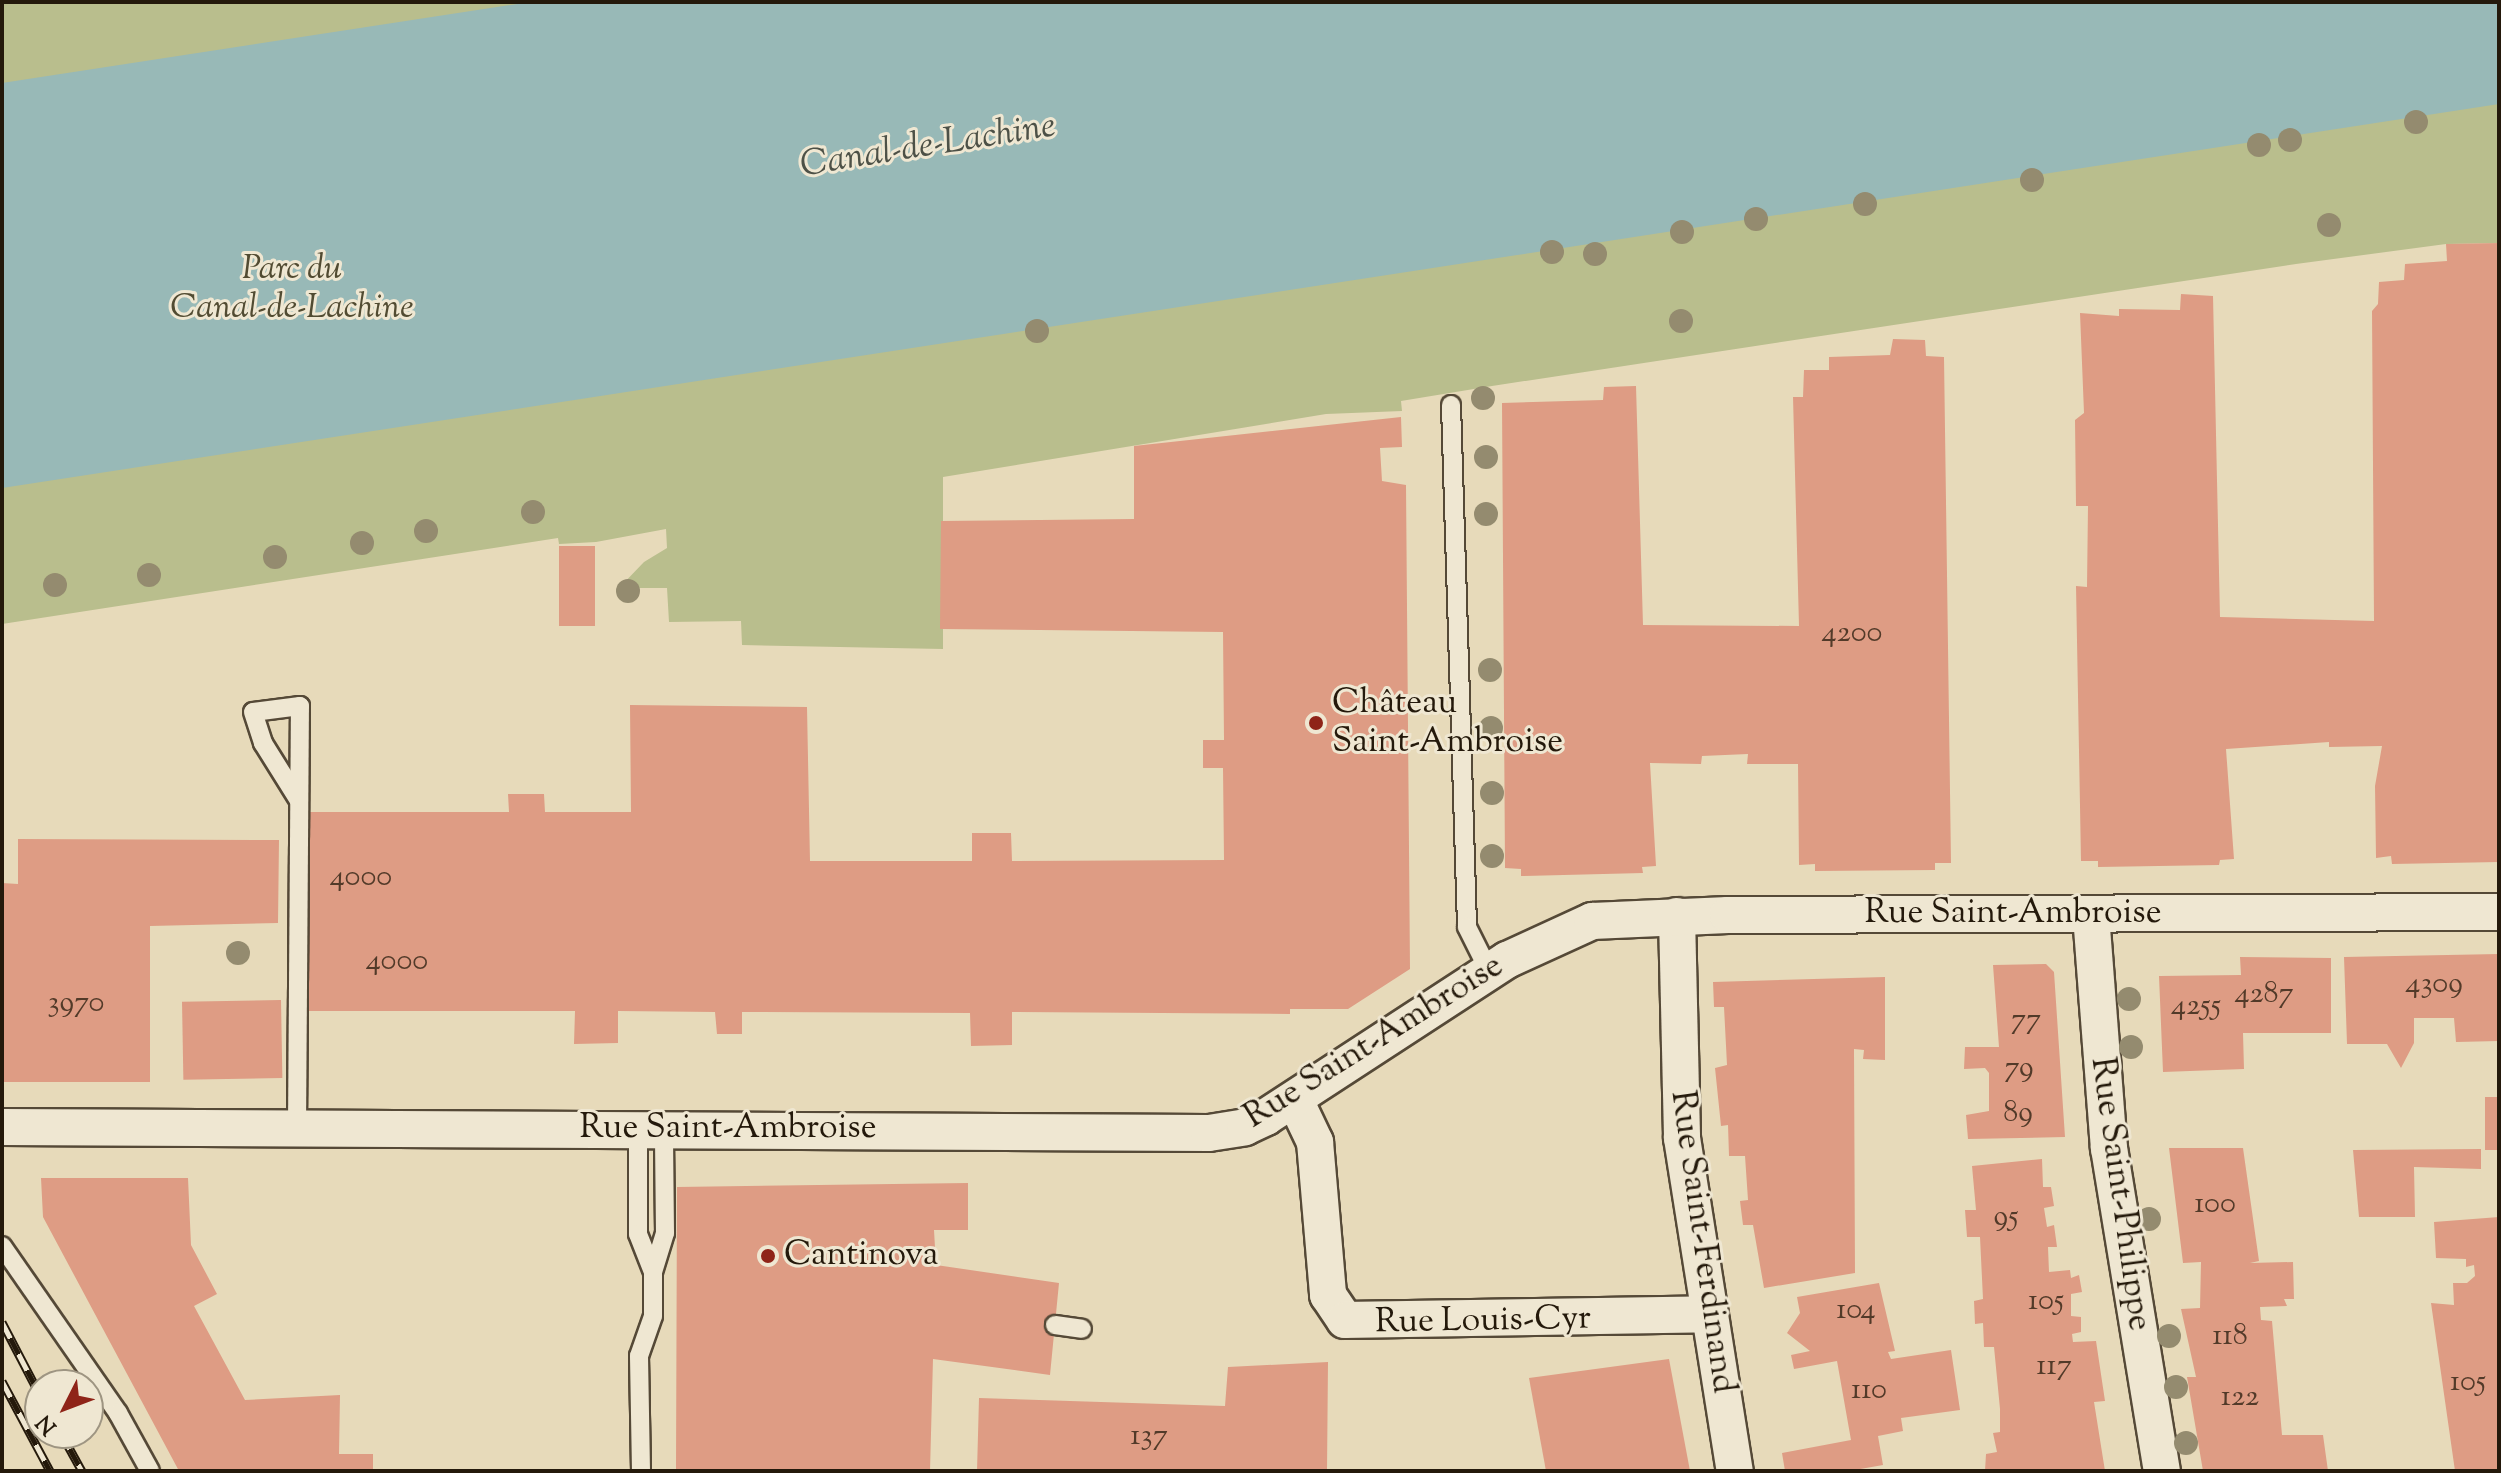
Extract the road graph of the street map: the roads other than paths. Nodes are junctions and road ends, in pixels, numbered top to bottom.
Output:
1 (1451, 405) dead end
2 (298, 799) junction
3 (2499, 912) edge
4 (2091, 915) junction
5 (1677, 916) junction
6 (1489, 971) junction
7 (1295, 1100) junction
8 (2, 1127) edge
9 (297, 1129) junction
10 (651, 1129) junction
11 (2, 1246) edge
12 (653, 1272) junction
13 (1709, 1314) junction
14 (1055, 1325) dead end
15 (1082, 1329) dead end
16 (150, 1471) edge
17 (641, 1471) edge
18 (1735, 1471) edge
19 (2162, 1471) edge

1 - 6 lane
2 - 2 lane
2 - 9 lane
3 - 4 street, Rue Saint-Ambroise
4 - 5 street, Rue Saint-Ambroise
4 - 19 street, Rue Saint-Philippe
5 - 6 street, Rue Saint-Ambroise
5 - 13 street, Rue Saint-Ferdinand
6 - 7 street, Rue Saint-Ambroise
7 - 10 street, Rue Saint-Ambroise
7 - 13 street, Rue Louis-Cyr
8 - 9 street, Rue Saint-Ambroise
9 - 10 street, Rue Saint-Ambroise
10 - 12 lane
10 - 12 lane
11 - 16 lane
12 - 17 lane
13 - 18 street, Rue Saint-Ferdinand
14 - 15 lane

